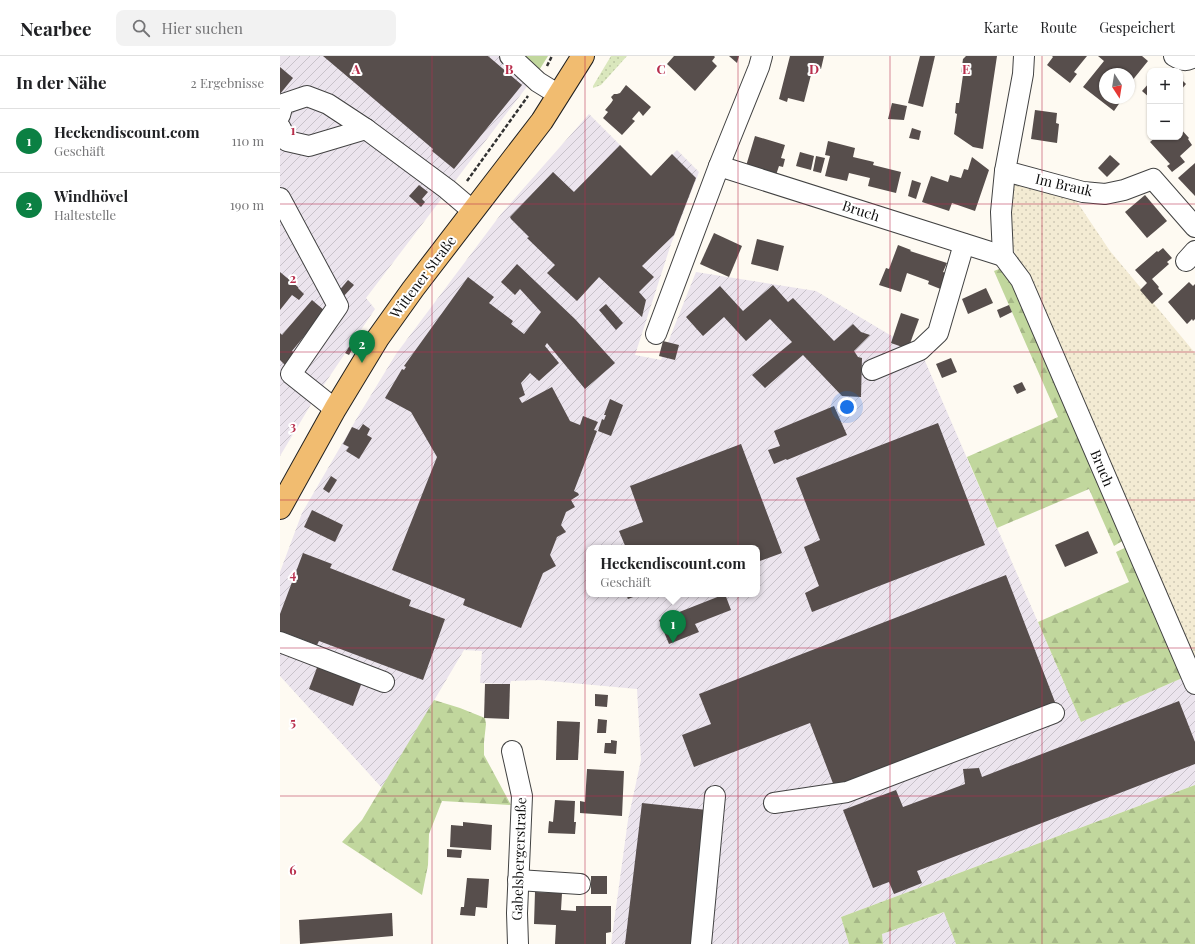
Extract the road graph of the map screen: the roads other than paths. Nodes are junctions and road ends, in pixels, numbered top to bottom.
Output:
1 (510, 56) edge
2 (583, 56) edge
3 (762, 56) edge
4 (1024, 56) edge
5 (1174, 56) edge
6 (1195, 56) edge
7 (559, 95) junction
8 (280, 115) edge
9 (280, 127) edge
10 (366, 129) junction
11 (719, 166) junction
12 (1005, 171) junction
13 (280, 198) edge
14 (473, 211) junction
15 (1195, 227) edge
16 (964, 244) junction
17 (1003, 256) junction
18 (656, 334) dead end
19 (872, 370) dead end
20 (285, 373) edge
21 (335, 409) junction
22 (280, 508) edge
23 (280, 642) edge
24 (384, 682) dead end
25 (1195, 684) edge
26 (1054, 714) dead end
27 (512, 751) dead end
28 (715, 796) dead end
29 (774, 802) dead end
30 (518, 880) junction
31 (580, 884) dead end
32 (518, 944) edge
33 (701, 944) edge

1 - 7 street
2 - 7 main road, Wittener Straße
3 - 11 street
4 - 12 street
5 - 6 street
7 - 14 main road, Wittener Straße
8 - 10 street
9 - 10 street
10 - 14 street
11 - 16 street, Bruch
11 - 18 street
12 - 15 street, Im Brauk
12 - 17 street
13 - 20 street
14 - 21 main road, Wittener Straße
16 - 17 street, Bruch
16 - 19 street
17 - 25 street, Bruch
20 - 21 street
21 - 22 main road, Wittener Straße
23 - 24 street
26 - 29 street
27 - 30 street, Gabelsbergerstraße
28 - 33 street
30 - 31 street
30 - 32 street, Gabelsbergerstraße

